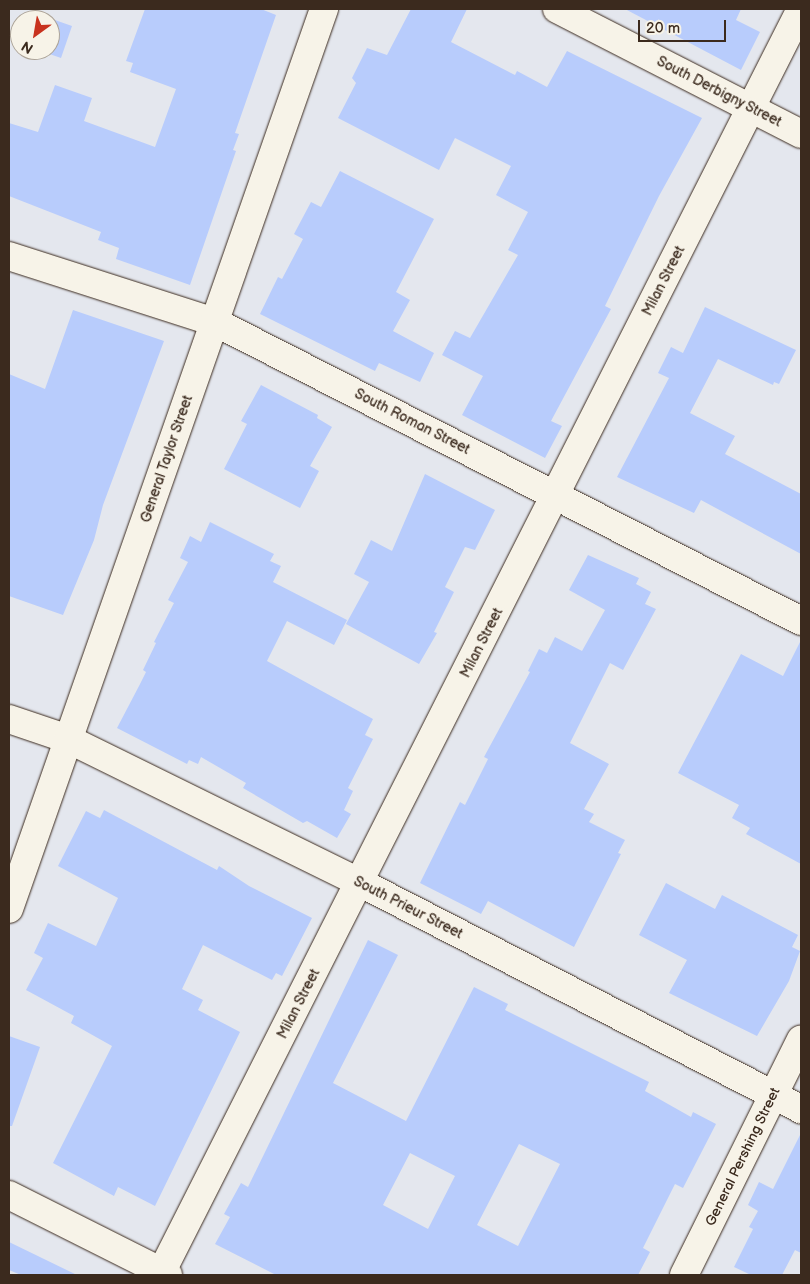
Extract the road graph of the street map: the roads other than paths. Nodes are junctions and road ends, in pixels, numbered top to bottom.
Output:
1 (324, 9) edge
2 (558, 9) edge
3 (801, 9) edge
4 (751, 108) junction
5 (801, 134) edge
6 (9, 256) edge
7 (215, 322) junction
8 (556, 496) junction
9 (801, 621) edge
10 (9, 718) edge
11 (68, 739) junction
12 (361, 883) junction
13 (9, 909) edge
14 (801, 1039) edge
15 (773, 1095) junction
16 (801, 1109) edge
17 (9, 1195) edge
18 (163, 1274) edge
19 (684, 1275) edge

1 - 7 street, General Taylor Street
2 - 4 street, South Derbigny Street
3 - 4 street, Milan Street
4 - 5 street, South Derbigny Street
4 - 8 street, Milan Street
6 - 7 street, South Roman Street
7 - 8 street, South Roman Street
7 - 11 street, General Taylor Street
8 - 9 street, South Roman Street
8 - 12 street, Milan Street
10 - 11 street, South Prieur Street
11 - 12 street, South Prieur Street
11 - 13 street, General Taylor Street
12 - 15 street, South Prieur Street
12 - 18 street, Milan Street
14 - 15 street, General Pershing Street
15 - 16 street, South Prieur Street
15 - 19 street, General Pershing Street
17 - 18 street

